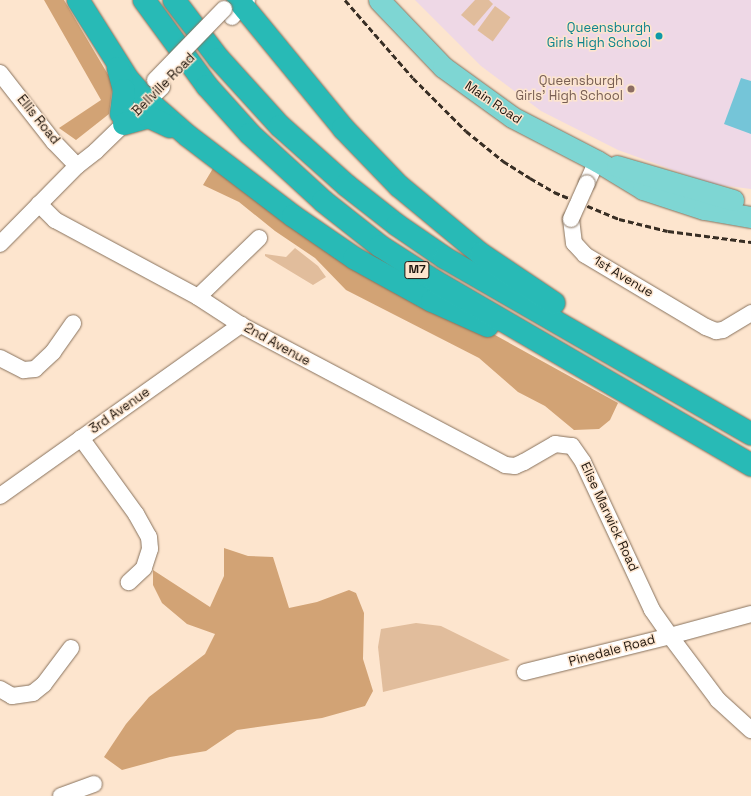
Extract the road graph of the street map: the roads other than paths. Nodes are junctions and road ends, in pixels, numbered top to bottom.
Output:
1 (78, 0) edge
2 (144, 0) edge
3 (174, 0) edge
4 (379, 0) edge
5 (386, 0) edge
6 (239, 4) edge
7 (403, 26) junction
8 (114, 59) junction
9 (0, 73) edge
10 (151, 91) junction
11 (123, 119) junction
12 (188, 136) junction
13 (597, 161) junction
14 (77, 166) junction
15 (39, 204) junction
16 (751, 204) edge
17 (751, 217) edge
18 (259, 238) dead end
19 (0, 244) edge
20 (198, 298) junction
21 (751, 312) edge
22 (73, 323) dead end
23 (241, 325) junction
24 (3, 359) edge
25 (580, 366) junction
26 (751, 424) edge
27 (751, 434) edge
28 (81, 438) junction
29 (524, 462) joint
30 (751, 465) edge
31 (0, 496) edge
32 (129, 582) dead end
33 (751, 614) edge
34 (670, 636) junction
35 (71, 648) dead end
36 (525, 672) dead end
37 (0, 689) edge
38 (751, 730) edge
39 (94, 784) dead end
40 (61, 796) edge

1 - 8 highway
2 - 25 highway, M7
3 - 27 highway, M7
4 - 7 main road, Main Road
5 - 7 main road, Main Road
6 - 10 street, Bellville Road
6 - 26 highway
7 - 13 main road, Main Road
8 - 10 highway
8 - 11 highway
9 - 14 street, Ellis Road
10 - 11 street, Bellville Road
10 - 12 highway
11 - 12 highway
11 - 14 street, Bellville Road
12 - 25 highway
13 - 16 main road, Main Road
13 - 17 main road, Main Road
13 - 21 street, 1st Avenue, bridge
14 - 15 street, Bellville Road
15 - 19 street, Bellville Road
15 - 20 street, 2nd Avenue
18 - 20 street
20 - 23 street, 2nd Avenue
22 - 24 street
23 - 28 street, 3rd Avenue
23 - 29 street, 2nd Avenue
25 - 30 highway, M7
28 - 31 street, 3rd Avenue
28 - 32 street
29 - 34 street, Elise Marwick Road
33 - 34 street
34 - 36 street, Pinedale Road
34 - 38 street, Pinedale Road
35 - 37 street
39 - 40 street

